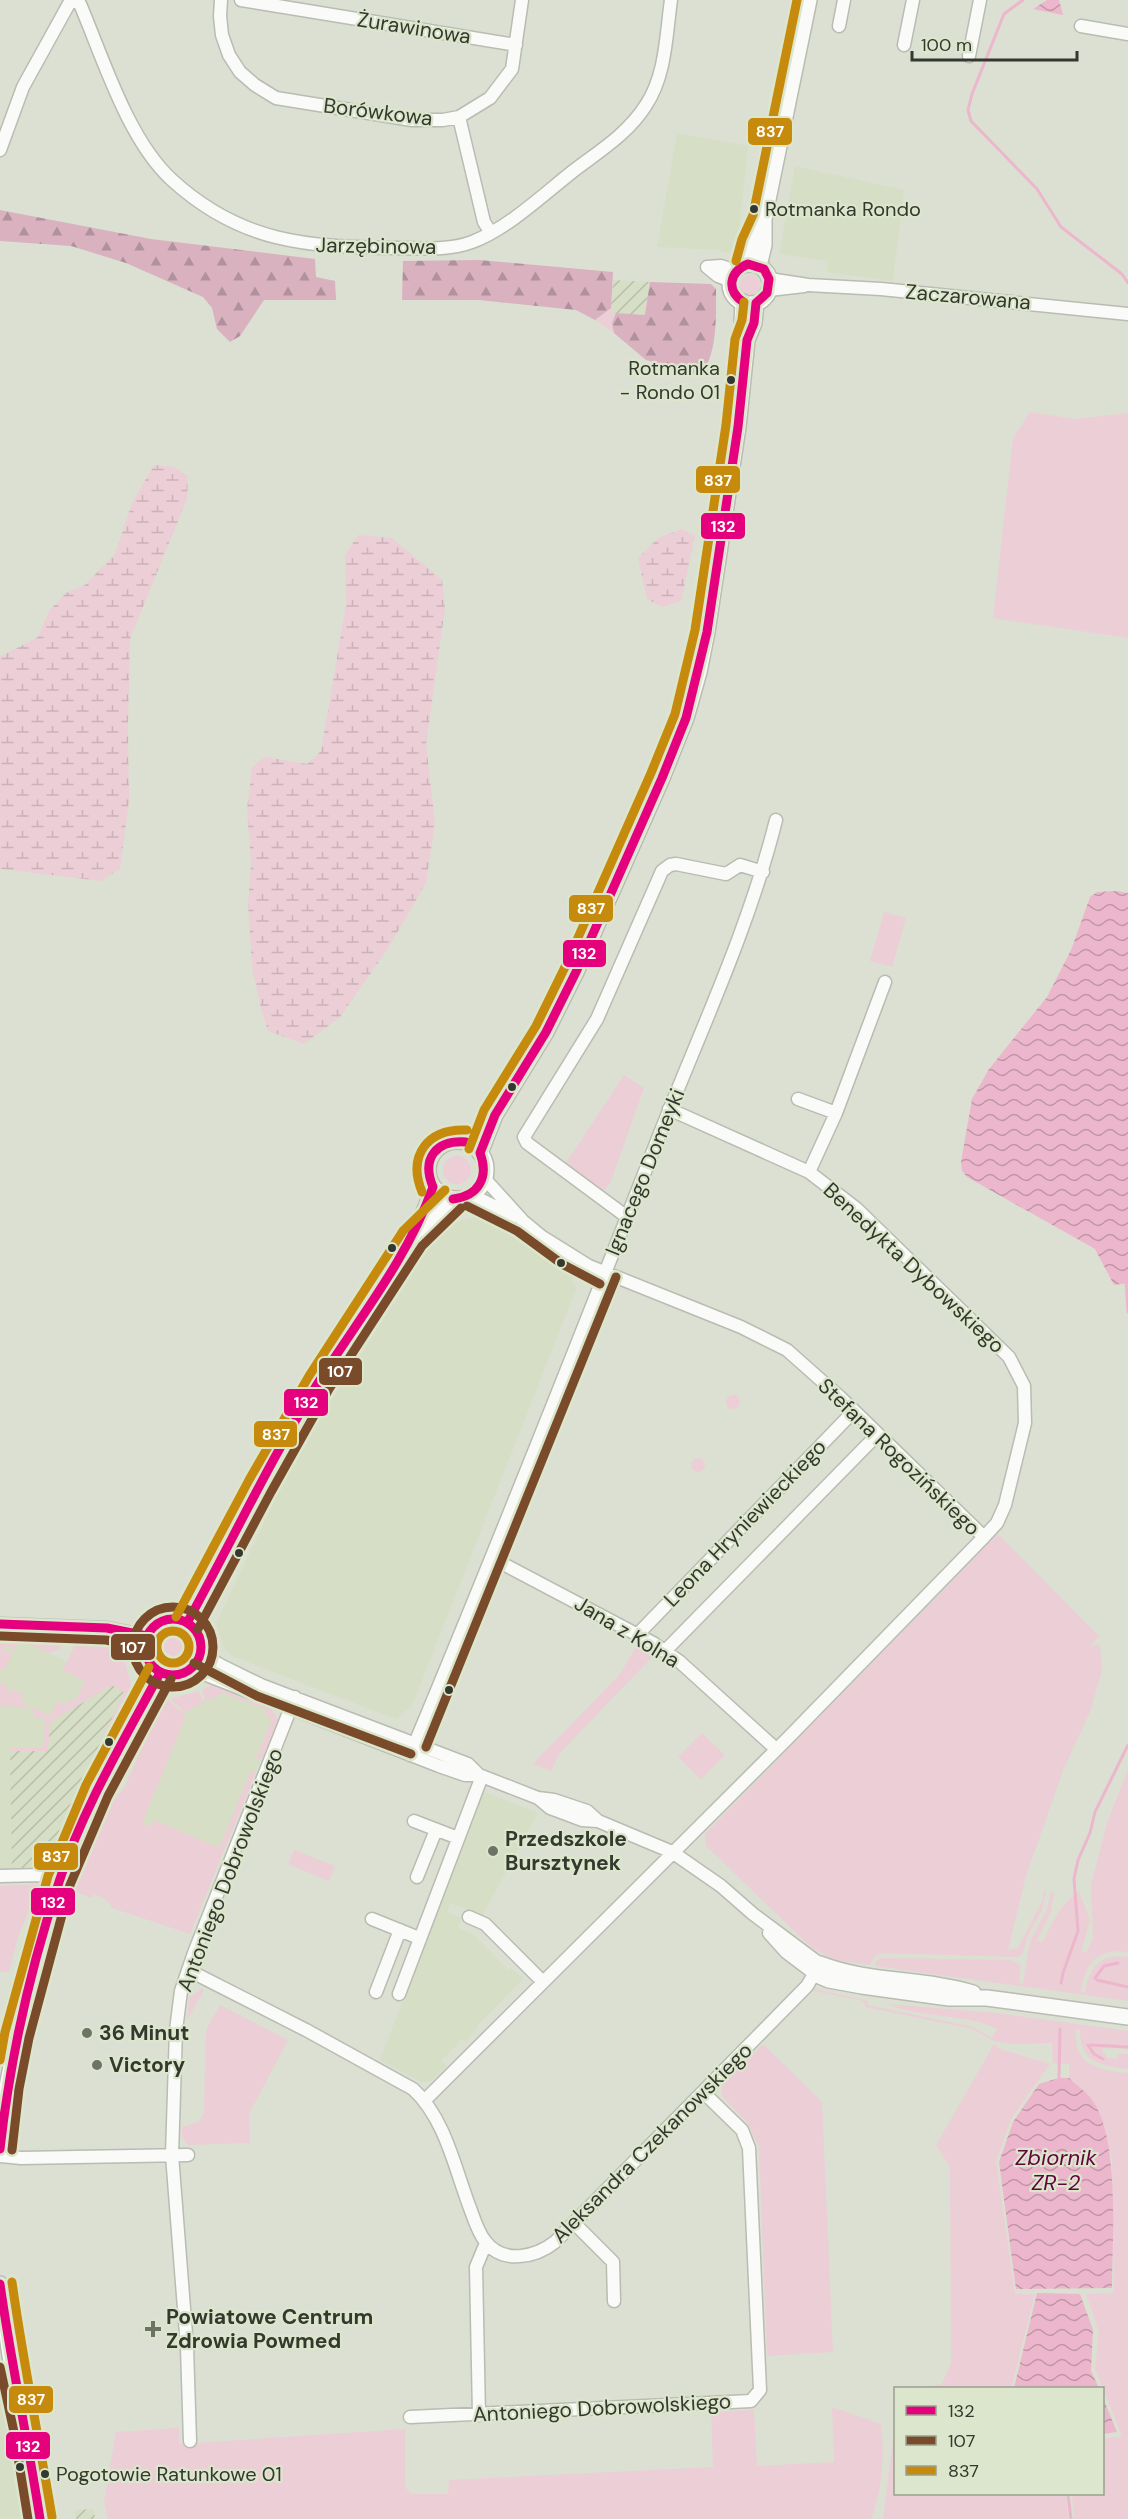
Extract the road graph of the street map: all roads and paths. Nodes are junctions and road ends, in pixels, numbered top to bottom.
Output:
1 (72, 0) edge
2 (221, 0) edge
3 (241, 0) edge
4 (522, 0) edge
5 (671, 0) edge
6 (808, 0) edge
7 (844, 0) edge
8 (913, 0) edge
9 (980, 0) edge
10 (839, 26) dead end
11 (1081, 26) dead end
12 (1128, 34) edge
13 (516, 45) junction
14 (904, 45) dead end
15 (969, 56) dead end
16 (459, 117) junction
17 (0, 150) edge
18 (491, 233) junction
19 (744, 271) junction
20 (769, 284) junction
21 (749, 303) junction
22 (1128, 314) edge
23 (776, 820) dead end
24 (763, 872) junction
25 (885, 982) dead end
26 (798, 1099) dead end
27 (669, 1109) junction
28 (836, 1113) junction
29 (495, 1115) junction
30 (466, 1142) junction
31 (480, 1153) junction
32 (809, 1172) junction
33 (484, 1178) junction
34 (433, 1187) junction
35 (472, 1195) junction
36 (453, 1199) junction
37 (627, 1217) junction
38 (523, 1221) junction
39 (413, 1238) junction
40 (605, 1273) junction
41 (854, 1412) junction
42 (877, 1435) junction
43 (984, 1537) junction
44 (492, 1557) junction
45 (187, 1623) junction
46 (0, 1624) edge
47 (637, 1635) junction
48 (147, 1636) junction
49 (665, 1651) junction
50 (200, 1653) junction
51 (191, 1669) junction
52 (160, 1673) junction
53 (293, 1703) junction
54 (413, 1749) junction
55 (776, 1749) junction
56 (480, 1776) junction
57 (414, 1821) dead end
58 (436, 1830) junction
59 (458, 1838) junction
60 (672, 1852) junction
61 (0, 1876) edge
62 (417, 1877) dead end
63 (59, 1881) junction
64 (469, 1917) dead end
65 (372, 1919) dead end
66 (400, 1930) junction
67 (419, 1938) junction
68 (817, 1969) junction
69 (188, 1970) junction
70 (543, 1982) junction
71 (376, 1992) dead end
72 (399, 1994) dead end
73 (1128, 2017) edge
74 (703, 2092) junction
75 (425, 2100) junction
76 (0, 2149) edge
77 (172, 2155) junction
78 (188, 2155) dead end
79 (0, 2156) edge
80 (574, 2223) junction
81 (486, 2243) junction
82 (0, 2284) edge
83 (614, 2301) dead end
84 (479, 2415) junction
85 (410, 2417) dead end
86 (190, 2441) dead end
87 (40, 2519) edge

1 - 17 street
1 - 18 street, Jarzębinowa
2 - 16 street, Borówkowa
3 - 13 street, Żurawinowa
4 - 13 street, Borówkowa
5 - 18 street, Jarzębinowa
6 - 19 main road
7 - 10 street
8 - 14 street
9 - 15 street
11 - 12 street
13 - 16 street, Borówkowa
16 - 18 street
19 - 20 main road
19 - 21 main road
20 - 21 main road
20 - 22 street, Zaczarowana
21 - 29 main road
23 - 24 street, Ignacego Domeyki
24 - 27 street, Ignacego Domeyki
24 - 37 street
25 - 28 street, Benedykta Dybowskiego
26 - 28 street
27 - 32 street, Benedykta Dybowskiego
27 - 37 street, Ignacego Domeyki
28 - 32 street, Benedykta Dybowskiego
29 - 30 main road
29 - 31 main road
30 - 31 main road
30 - 34 main road
31 - 33 main road
32 - 43 street, Benedykta Dybowskiego
33 - 35 main road
33 - 38 street, Stefana Rogozińskiego
34 - 36 main road
34 - 39 main road
35 - 36 main road
35 - 38 street, Stefana Rogozińskiego
36 - 39 main road
37 - 40 street, Ignacego Domeyki
38 - 40 street, Stefana Rogozińskiego
39 - 45 main road
40 - 41 street, Stefana Rogozińskiego
40 - 44 street, Ignacego Domeyki
41 - 42 street, Stefana Rogozińskiego
41 - 47 street, Leona Hryniewieckiego
42 - 43 street, Stefana Rogozińskiego
42 - 49 street, Leona Hryniewieckiego
43 - 55 street, Stefana Rogozińskiego
44 - 47 street, Jana z Kolna
44 - 54 street, Ignacego Domeyki
45 - 48 main road
45 - 50 main road
46 - 48 street
47 - 49 street, Jana z Kolna
48 - 52 main road
49 - 55 street, Jana z Kolna
50 - 51 main road
50 - 53 street
51 - 52 main road
51 - 53 street
52 - 63 main road
53 - 54 street
53 - 69 street, Antoniego Dobrowolskiego
54 - 56 street
55 - 60 street, Stefana Rogozińskiego
56 - 59 street
56 - 60 street
57 - 58 street
58 - 59 street
58 - 62 street
59 - 67 street
60 - 68 street
60 - 70 street, Stefana Rogozińskiego
61 - 63 street
63 - 76 main road
64 - 70 street
65 - 66 street
66 - 67 street
66 - 71 street
67 - 72 street
68 - 73 main road
68 - 74 street, Aleksandra Czekanowskiego
69 - 75 street
69 - 77 street, Antoniego Dobrowolskiego
70 - 75 street, Stefana Rogozińskiego
74 - 80 street, Aleksandra Czekanowskiego
74 - 84 street, Antoniego Dobrowolskiego
75 - 81 street
77 - 78 street
77 - 79 street
77 - 86 street, Antoniego Dobrowolskiego
80 - 81 street, Aleksandra Czekanowskiego
80 - 83 street
81 - 84 street
82 - 87 main road
84 - 85 street, Antoniego Dobrowolskiego

